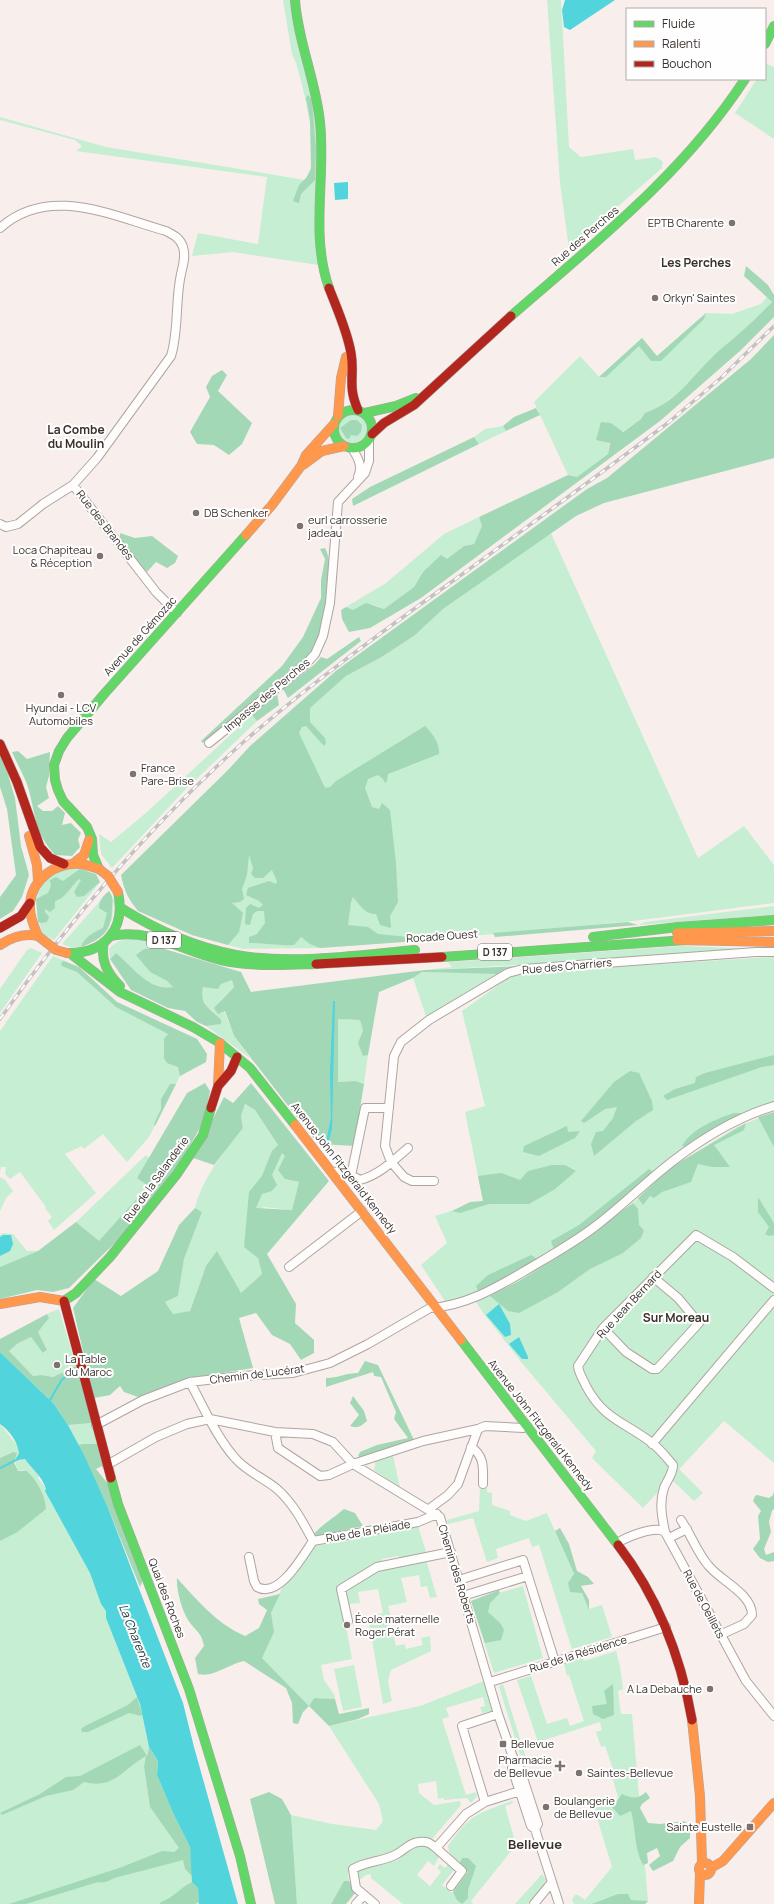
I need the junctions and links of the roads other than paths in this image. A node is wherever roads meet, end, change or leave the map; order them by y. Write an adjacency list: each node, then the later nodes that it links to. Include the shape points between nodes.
1 (295, 0): 6 (main road, via 299,40 316,96 320,121 319,231 322,263 344,321)
2 (774, 26): 3 (main road)
3 (766, 42)
4 (744, 80): 7 (main road, Rue des Perches, via 725,110 677,167)
5 (0, 228): 14 (street, via 17,215 38,207 76,206 166,231 178,237 183,247 184,256 177,291 175,344 171,356 97,458)
6 (349, 345): 8 (main road, via 349,386 351,397); 9 (main road, via 341,378)
7 (424, 395): 8 (main road, Rue des Perches, via 396,406); 10 (main road, Rue des Perches, via 414,405 384,423)
8 (361, 412): 9 (main road, via 347,410); 10 (main road, via 371,422)
9 (336, 420): 11 (main road, via 335,437); 12 (main road, Avenue de Gémozac, via 306,455)
10 (370, 437): 11 (main road, via 364,445); 13 (street, Impasse des Perches, via 369,461 365,473)
11 (348, 447): 12 (main road, Avenue de Gémozac, via 322,451); 13 (street, via 360,462 361,472)
12 (301, 466): 16 (main road, Avenue de Gémozac, via 272,505)
13 (356, 484): 17 (street, Impasse des Perches, via 338,502 330,603 323,636 315,654)
14 (73, 485): 15 (street, Rue des Brandes, via 18,524); 16 (street, Rue des Brandes, via 156,592)
15 (0, 524)
16 (177, 613): 20 (main road, Avenue de Gémozac, via 105,693 59,751 54,765 58,790 63,801 84,822)
17 (209, 743)
18 (0, 744): 19 (main road)
19 (21, 796): 22 (main road, via 40,847 50,858); 24 (main road, via 37,865)
20 (89, 832): 21 (main road, via 87,851); 23 (main road, via 93,855)
21 (74, 863): 22 (main road); 23 (main road)
22 (64, 864): 24 (main road, via 48,870)
23 (99, 869): 26 (main road, bridge, via 108,876 118,892)
24 (38, 881): 25 (main road)
25 (30, 903): 28 (main road, via 21,916); 30 (main road, via 30,916)
26 (121, 908): 31 (main road, Rocade Ouest / D 137, via 188,941 214,950 254,957 315,957); 33 (main road, via 119,921)
27 (774, 920): 31 (main road, via 678,927)
28 (0, 928)
29 (774, 931): 31 (main road, Rocade Ouest / D 137)
30 (38, 936): 36 (main road, via 22,935); 38 (main road, bridge, via 56,950)
31 (593, 937)
32 (774, 937): 34 (main road, Rocade Ouest / D 137)
33 (107, 939): 34 (main road, Rocade Ouest / D 137, via 128,932 149,934 217,959 248,965 320,965); 38 (main road, via 99,947 88,952); 39 (main road, Avenue John Fitzgerald Kennedy, via 101,952 107,972)
34 (677, 940): 35 (main road)
35 (774, 942)
36 (0, 944)
37 (774, 952): 47 (street, Rue des Charriers, via 609,962 523,969 508,973 429,1020 401,1042 394,1056)
38 (69, 954): 39 (main road, Avenue John Fitzgerald Kennedy, via 120,992)
39 (144, 1005): 40 (main road, Avenue John Fitzgerald Kennedy)
40 (220, 1043): 41 (main road, Avenue John Fitzgerald Kennedy); 42 (main road)
41 (234, 1054): 42 (main road); 43 (main road, Avenue John Fitzgerald Kennedy); 44 (main road, Rue de la Salanderie)
42 (220, 1063): 45 (main road)
43 (250, 1068): 44 (main road); 50 (main road, Avenue John Fitzgerald Kennedy)
44 (230, 1071): 45 (main road, Rue de la Salanderie)
45 (218, 1086): 57 (main road, Rue de la Salanderie, via 202,1135 177,1174 110,1257 76,1292)
46 (774, 1106): 60 (street, Chemin de Lucérat, via 745,1117 673,1161 596,1226 523,1272 482,1295)
47 (389, 1108): 49 (street, Rue des Charriers, via 385,1146); 51 (street, via 365,1108)
48 (408, 1148): 49 (street)
49 (391, 1162): 51 (street, via 369,1178 360,1180); 52 (street, via 404,1177 412,1181)
50 (332, 1172): 51 (street, via 343,1171); 53 (main road, Avenue John Fitzgerald Kennedy)
51 (351, 1176)
52 (434, 1181)
53 (362, 1211): 54 (street); 60 (main road, Avenue John Fitzgerald Kennedy)
54 (289, 1267)
55 (653, 1277): 56 (street, Rue Jean Bernard, via 696,1234); 61 (street, Rue Jean Bernard); 61 (street, via 678,1298 698,1323 657,1369 652,1369 626,1352)
56 (774, 1288)
57 (64, 1300): 59 (main road, via 42,1296); 64 (main road, Quai des Roches)
58 (774, 1300): 68 (street)
59 (0, 1304)
60 (436, 1308): 62 (street, Chemin de Lucérat, via 430,1308 330,1363 294,1373); 65 (main road, Avenue John Fitzgerald Kennedy)
61 (604, 1328): 68 (street, Rue Jean Bernard, via 578,1366 579,1372 602,1409 617,1422)
62 (190, 1382): 63 (street); 64 (street, Chemin de Lucérat, via 143,1400)
63 (210, 1420): 67 (street, Chemin des Roberts); 71 (street, Chemin des Roberts, via 187,1424 156,1437); 78 (street, via 235,1458 255,1476 276,1489 299,1514)
64 (96, 1425): 71 (main road, Quai des Roches)
65 (527, 1426): 66 (street, via 485,1426); 79 (main road, Avenue John Fitzgerald Kennedy)
66 (478, 1429): 69 (street); 70 (street, via 423,1441)
67 (275, 1432): 70 (street, Chemin des Roberts, via 313,1434 333,1442); 70 (street, via 278,1448 320,1476 329,1476)
68 (652, 1444): 77 (street, Rue Jean Bernard, via 674,1465 664,1489 661,1508)
69 (471, 1447): 72 (street, via 481,1458); 73 (street, via 458,1484)
70 (353, 1464): 73 (street, Chemin des Roberts)
71 (107, 1465): 102 (main road, Quai des Roches, via 118,1504 189,1689 240,1856)
72 (483, 1484)
73 (430, 1509): 74 (street, Chemin des Roberts)
74 (437, 1514): 78 (street, Rue de la Pléiade, via 418,1522); 80 (street, Chemin des Roberts)
75 (681, 1520): 76 (street)
76 (687, 1529): 77 (street); 87 (street, via 708,1566 736,1589 752,1609 752,1615 744,1624)
77 (667, 1535): 79 (street, via 661,1530 649,1530); 87 (street, Rue de Oeillets)
78 (313, 1541): 81 (street, Rue de la Pléiade, via 283,1581 273,1589 257,1588)
79 (617, 1543): 86 (main road, Avenue John Fitzgerald Kennedy, via 645,1585)
80 (451, 1552): 83 (street, Chemin des Roberts); 85 (street, via 377,1567 341,1589)
81 (249, 1557)
82 (528, 1576): 83 (street, via 523,1560); 84 (street); 88 (street)
83 (459, 1580): 84 (street, Chemin des Roberts)
84 (463, 1596): 89 (street, Chemin des Roberts)
85 (348, 1621)
86 (666, 1627): 88 (street, Rue de la Résidence); 98 (main road, Avenue John Fitzgerald Kennedy, via 684,1678 694,1729 698,1762 702,1863 698,1867)
87 (720, 1635): 91 (street, Rue de Oeillets, via 746,1681)
88 (556, 1662): 89 (street, Rue de la Résidence)
89 (490, 1682): 90 (street, Chemin des Roberts)
90 (498, 1714): 92 (street, Chemin des Roberts); 94 (street, via 462,1726)
91 (774, 1716)
92 (515, 1763): 93 (street, via 512,1768); 96 (street, via 520,1766 538,1824)
93 (520, 1791): 94 (street); 96 (street, via 531,1826)
94 (485, 1802): 97 (street, via 466,1814)
95 (774, 1803): 98 (main road, via 723,1861)
96 (535, 1829): 99 (street)
97 (436, 1848): 100 (street, via 462,1871); 101 (street, via 428,1842 417,1842 382,1860 352,1869 356,1888)
98 (706, 1872): 107 (main road); 108 (main road)
99 (552, 1882): 105 (street); 106 (street)
100 (450, 1886)
101 (364, 1895): 103 (street); 104 (street)
102 (251, 1904)
103 (356, 1904)
104 (375, 1904)
105 (534, 1904)
106 (559, 1904)
107 (699, 1904)
108 (705, 1904)

